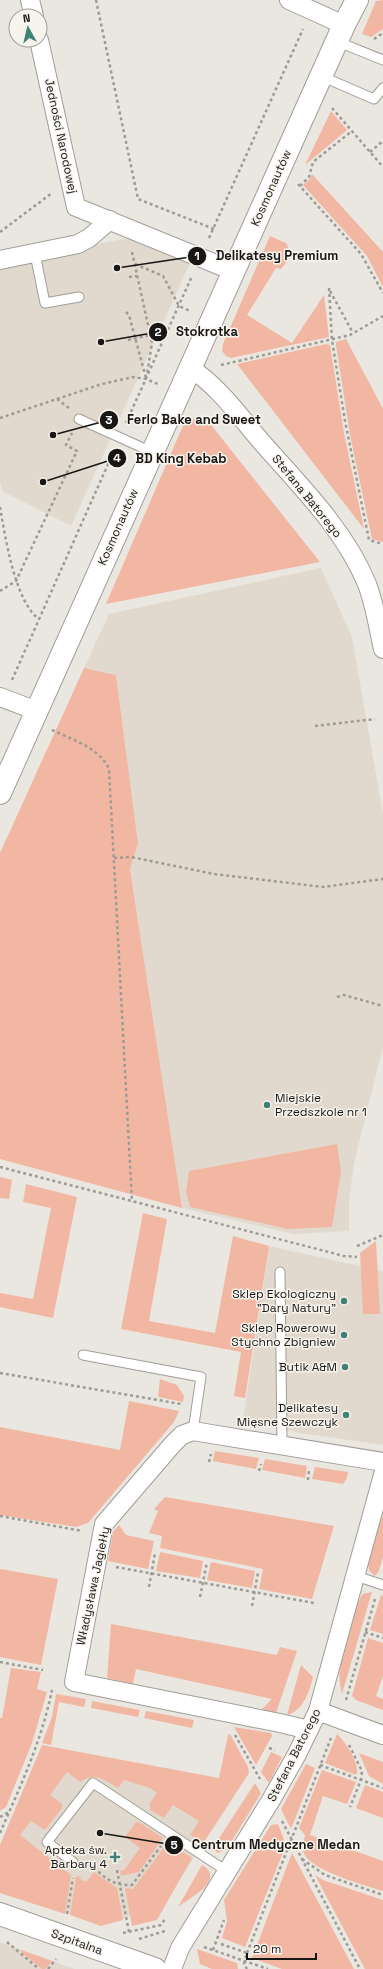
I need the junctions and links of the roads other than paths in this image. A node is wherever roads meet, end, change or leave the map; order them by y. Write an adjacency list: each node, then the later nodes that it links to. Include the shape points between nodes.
1 (289, 0): 3 (street, via 312,9)
2 (357, 0): 3 (street, Kosmonautów)
3 (340, 33): 5 (lane); 6 (street, Kosmonautów)
4 (41, 48): 8 (street, Jedności Narodowej, via 76,207)
5 (383, 60)
6 (321, 76): 7 (lane, via 374,99); 11 (street, Kosmonautów)
7 (383, 88)
8 (110, 220): 9 (street, via 78,244); 11 (street, Jedności Narodowej)
9 (35, 254): 10 (street); 12 (lane, via 45,303)
10 (0, 260)
11 (234, 271): 13 (street, Kosmonautów)
12 (79, 297)
13 (190, 368): 15 (street, Kosmonautów); 16 (street, Stefana Batorego, via 206,378 336,530 354,558 372,599)
14 (79, 420): 15 (lane)
15 (152, 452): 18 (street, Kosmonautów)
16 (383, 649)
17 (2, 698): 18 (street)
18 (43, 720): 19 (street, Kosmonautów)
19 (0, 793)
20 (280, 1272): 23 (lane)
21 (83, 1355): 22 (lane, via 201,1377)
22 (193, 1431): 23 (street); 29 (street, Władysława Jagiełły, via 178,1439 104,1524 74,1682)
23 (282, 1445): 24 (street)
24 (383, 1462)
25 (383, 1475): 26 (street, Stefana Batorego)
26 (356, 1576): 27 (lane); 28 (street, Stefana Batorego)
27 (382, 1585)
28 (318, 1711): 29 (street, Stefana Batorego); 30 (street, via 338,1723)
29 (309, 1730): 32 (street, Stefana Batorego)
30 (383, 1735)
31 (73, 1862): 32 (lane, via 47,1842 93,1783)
32 (228, 1872): 35 (street, Stefana Batorego, via 180,1948)
33 (0, 1914): 34 (street, Szpitalna)
34 (155, 1969)
35 (172, 1969)

